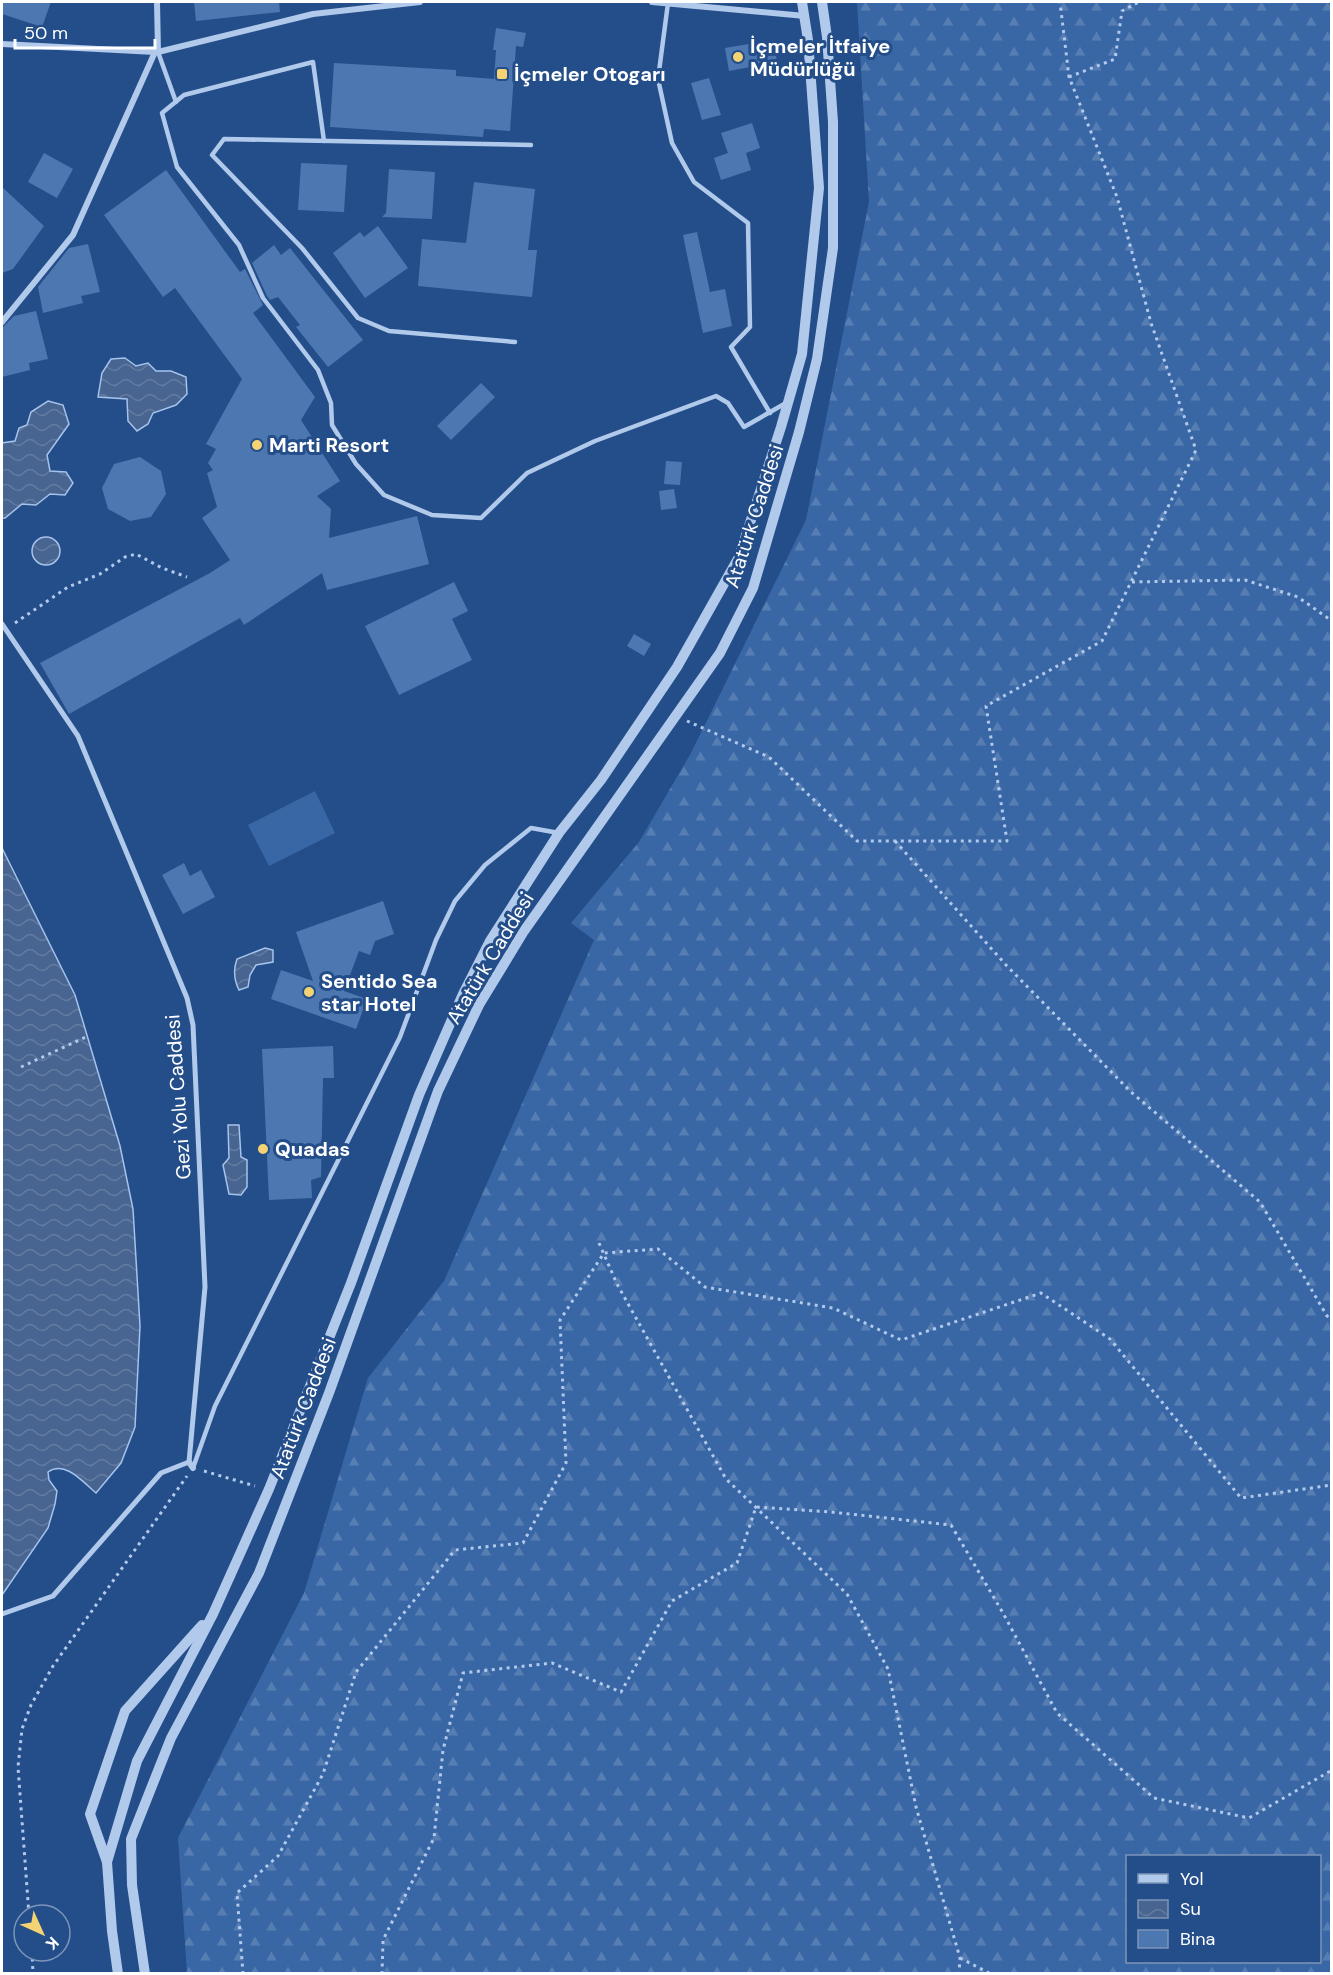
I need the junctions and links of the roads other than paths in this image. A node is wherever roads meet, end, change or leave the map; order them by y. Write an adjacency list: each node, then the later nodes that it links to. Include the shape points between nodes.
1 (157, 2): 9 (street)
2 (420, 2): 9 (street, via 313,14)
3 (652, 2): 6 (street)
4 (802, 2): 7 (street, Atatürk Caddesi)
5 (822, 2): 24 (street, Atatürk Caddesi, via 833,122 833,248 817,359 800,432 753,588 720,653 524,931 479,1005 438,1091 329,1393 258,1573 171,1738 131,1839 132,1885)
6 (668, 3): 7 (street); 16 (lane, via 658,79 672,144 694,182 748,223 750,327 731,347)
7 (804, 16): 15 (street, Atatürk Caddesi, via 819,188 802,354)
8 (2, 44): 9 (street)
9 (157, 52): 10 (lane); 13 (street, via 73,235)
10 (176, 102): 11 (lane, via 184,95 313,62); 16 (lane, via 162,113 177,167 239,245 263,298 318,370 331,403 332,424 356,464 384,495 432,515 481,518 527,473 595,441 716,396 728,403 744,427)
11 (324, 141): 12 (lane); 14 (lane, via 224,139 212,155 302,248 358,318 389,331)
12 (531, 145)
13 (2, 322)
14 (515, 342)
15 (788, 402): 16 (lane); 18 (street, Atatürk Caddesi, via 739,558 670,676 601,780)
16 (770, 413)
17 (2, 624): 19 (street, Gezi Yolu Caddesi, via 78,736 187,998 193,1025 205,1287)
18 (559, 833): 19 (lane, via 531,828 485,865 455,902 436,940 400,1037 214,1406); 21 (street, Atatürk Caddesi, via 490,941 459,1004 419,1095 351,1283 269,1489)
19 (191, 1465): 20 (street, via 161,1473 53,1596)
20 (2, 1614)
21 (213, 1614): 22 (street, Atatürk Caddesi, via 137,1761); 22 (street, via 125,1710 90,1814)
22 (107, 1862): 23 (street, Atatürk Caddesi)
23 (118, 1974)
24 (145, 1974)

